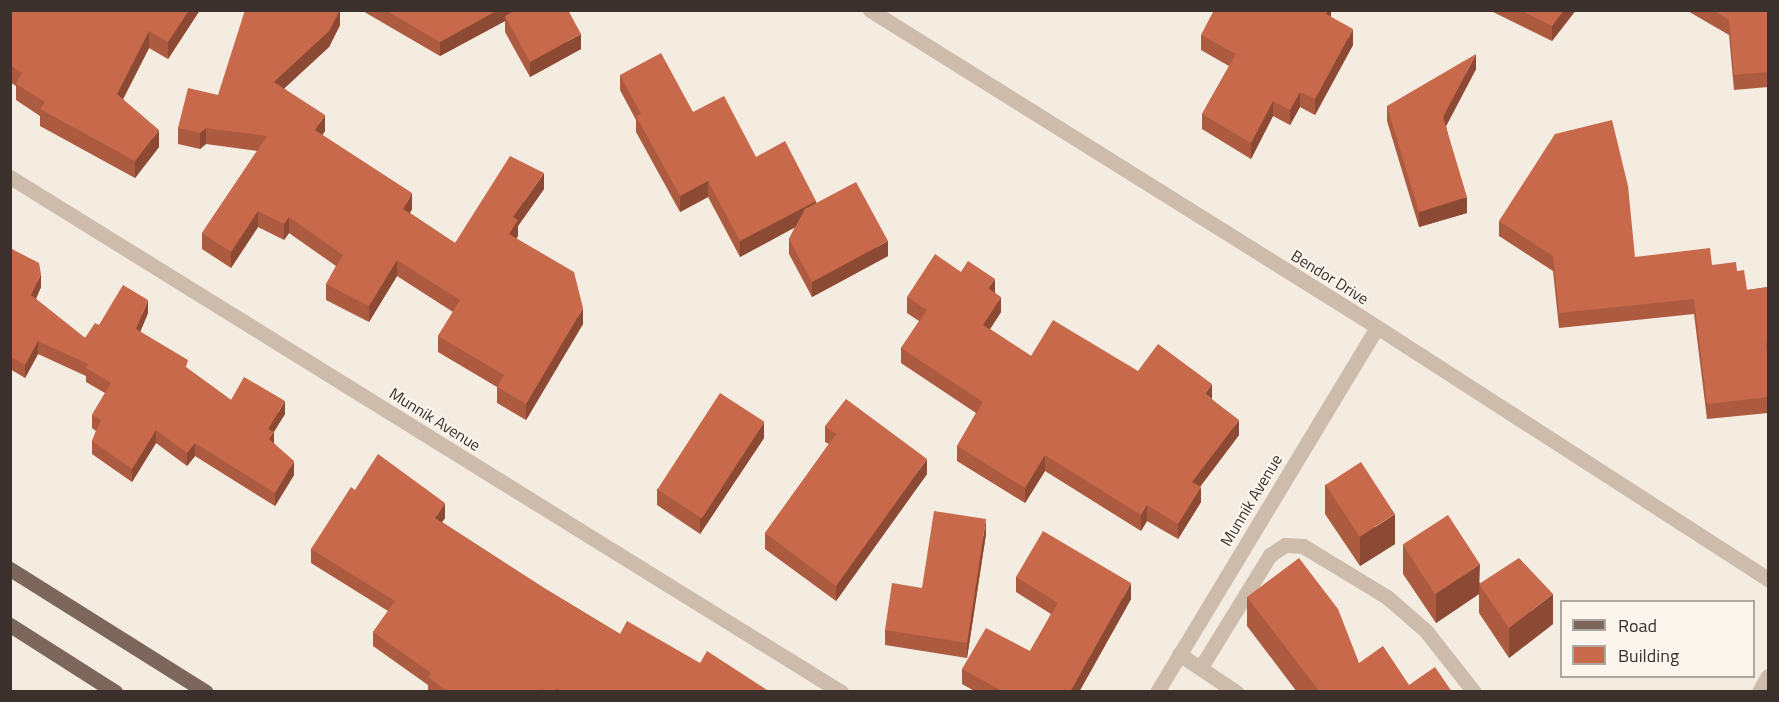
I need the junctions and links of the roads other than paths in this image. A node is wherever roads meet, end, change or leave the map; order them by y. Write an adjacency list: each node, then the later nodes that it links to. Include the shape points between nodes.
1 (870, 10): 3 (street, Bendor Drive)
2 (10, 177): 12 (street, Munnik Avenue)
3 (1377, 327): 5 (street, Bendor Drive); 7 (street, Munnik Avenue)
4 (10, 569): 11 (main road)
5 (1768, 579)
6 (10, 625): 10 (main road)
7 (1179, 654): 8 (street); 13 (street, Munnik Avenue)
8 (1201, 667): 14 (street); 15 (street, via 1270,555 1285,545 1303,546 1387,597 1426,632)
9 (1768, 676): 16 (street)
10 (115, 692)
11 (206, 692)
12 (841, 692)
13 (1157, 692)
14 (1236, 692)
15 (1474, 692)
16 (1759, 692)

